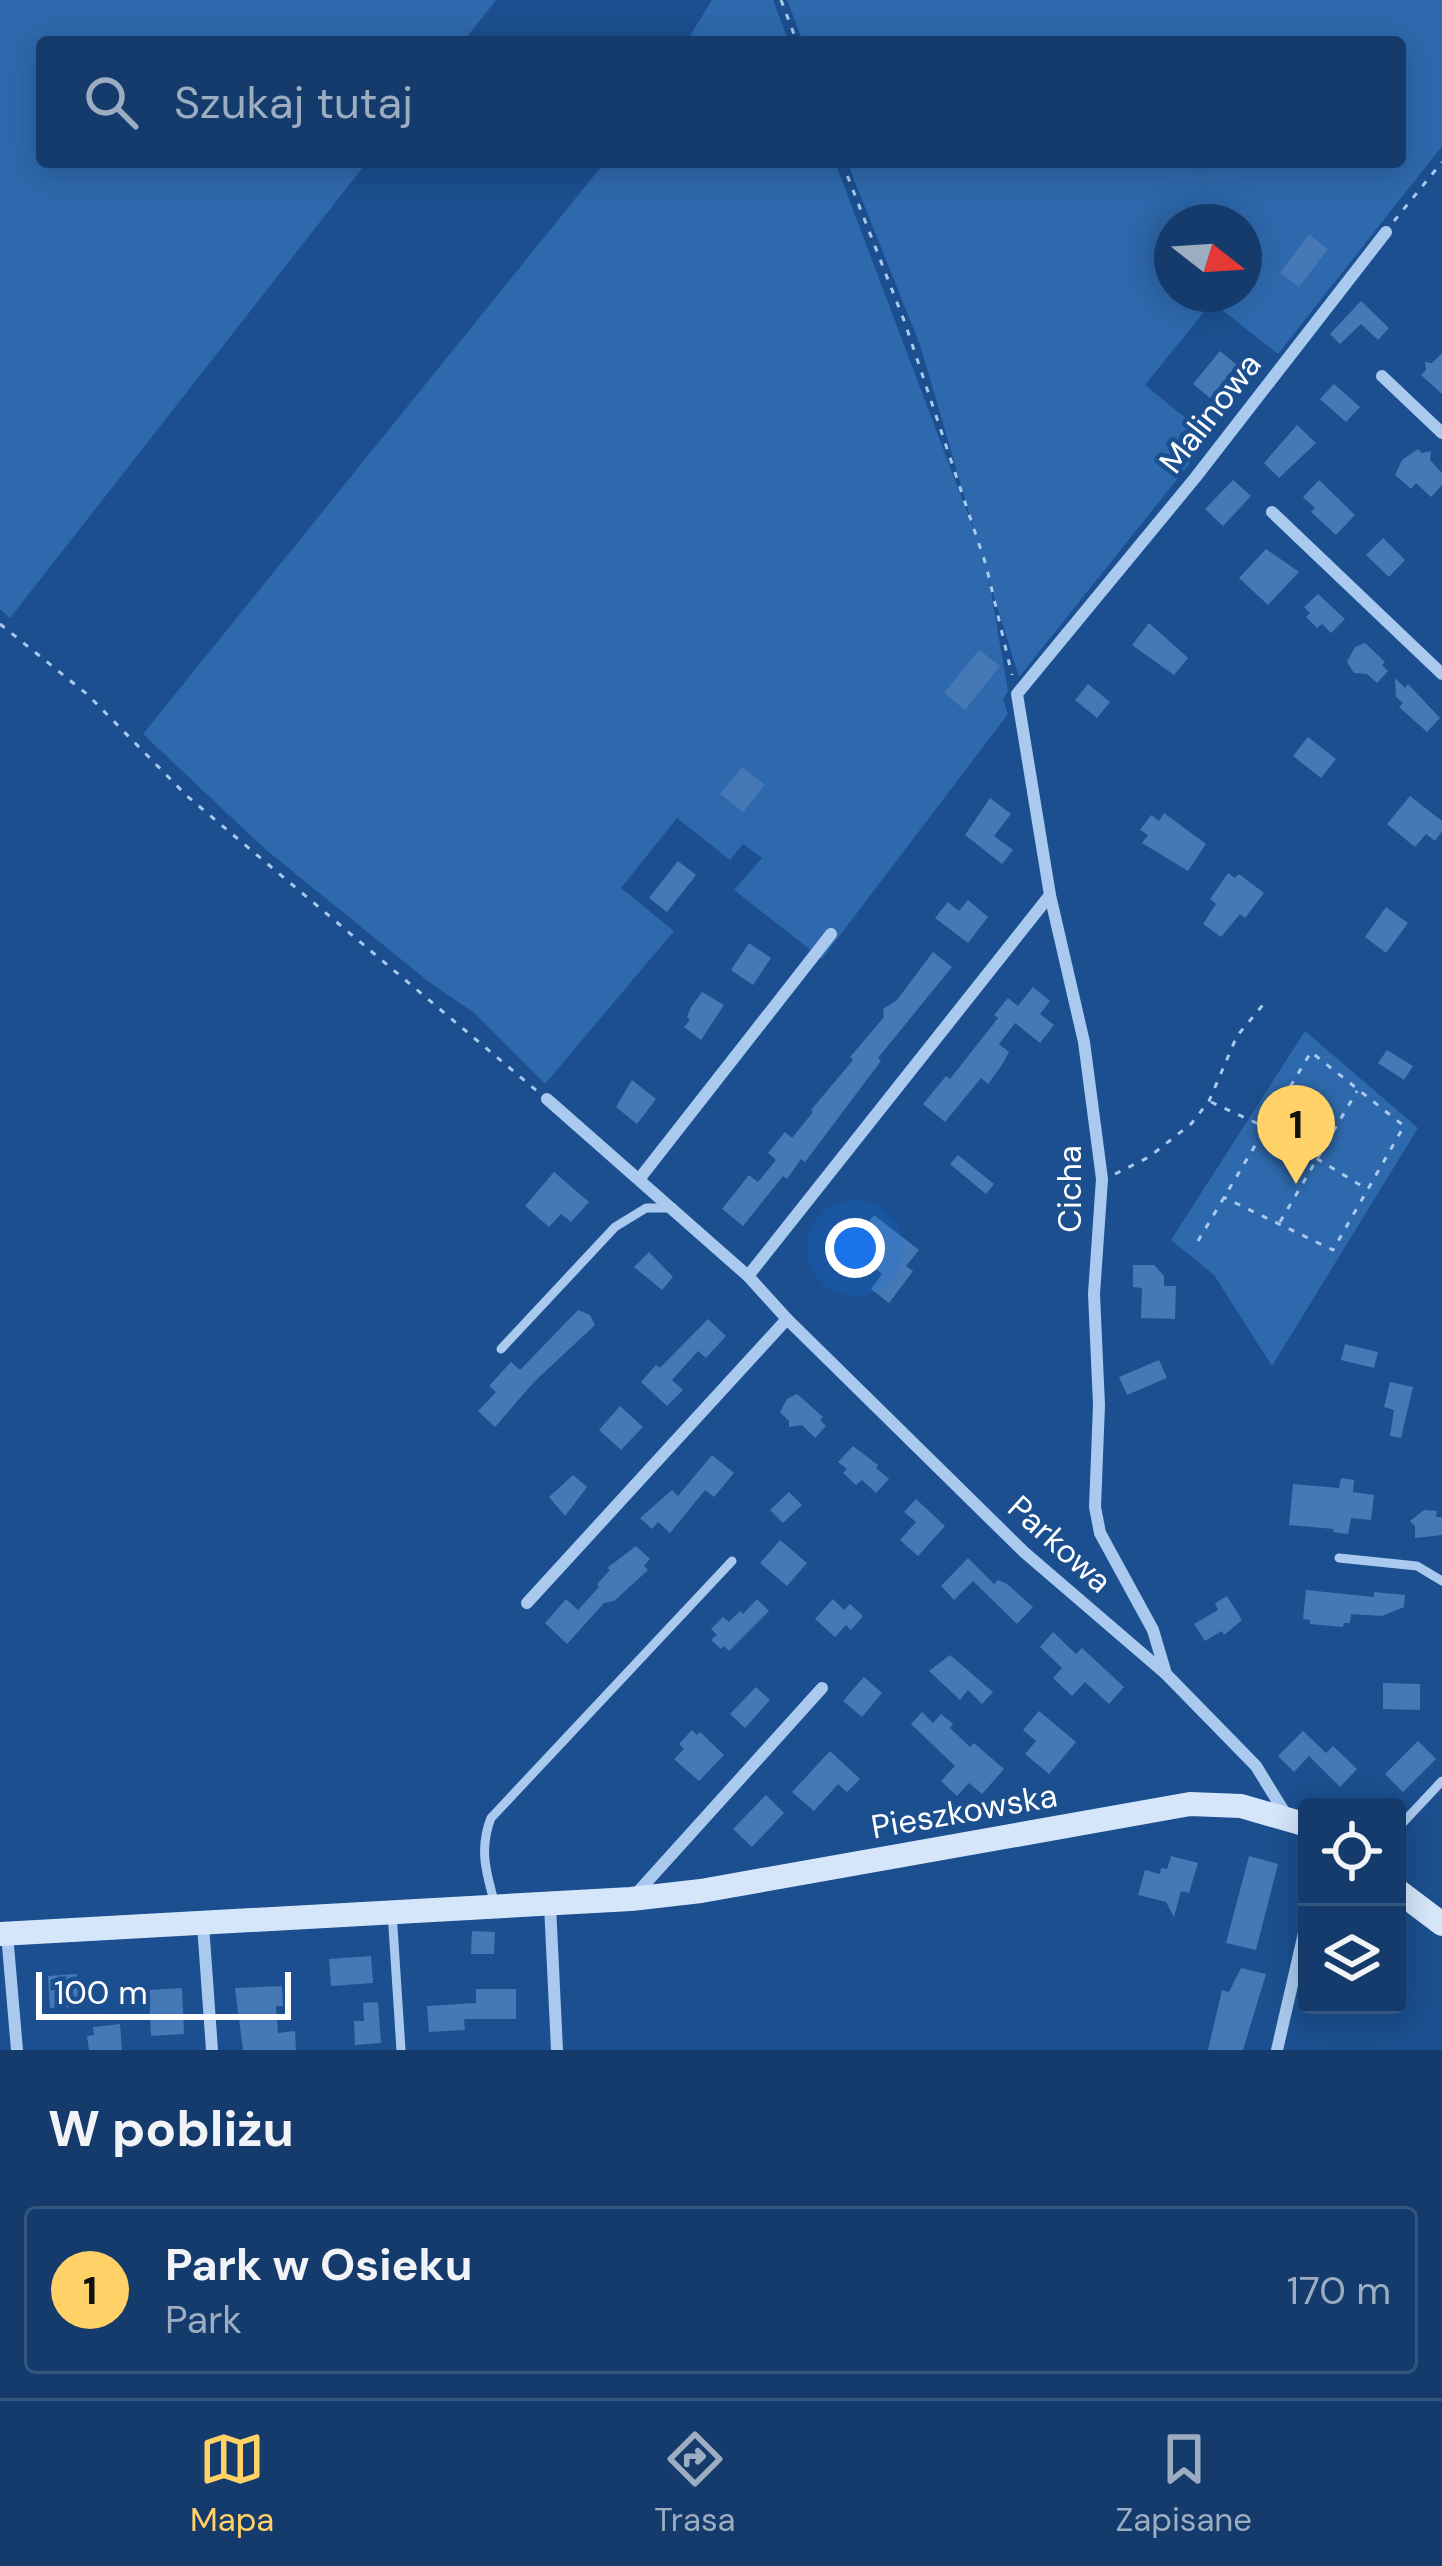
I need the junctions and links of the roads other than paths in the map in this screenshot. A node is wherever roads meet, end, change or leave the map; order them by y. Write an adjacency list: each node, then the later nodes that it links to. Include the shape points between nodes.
1 (1386, 232): 6 (street, Malinowa)
2 (1382, 376): 3 (street)
3 (1442, 433)
4 (1272, 512): 5 (street)
5 (1442, 674)
6 (1017, 694): 7 (street, Cicha)
7 (1050, 895): 12 (street); 19 (street, Cicha, via 1084,1042 1102,1179 1094,1507)
8 (832, 934): 10 (street)
9 (547, 1099): 10 (street, Parkowa)
10 (640, 1178): 11 (street, Parkowa)
11 (674, 1208): 12 (street, Parkowa); 14 (lane, via 646,1208 615,1227)
12 (748, 1276): 13 (street, Parkowa)
13 (787, 1319): 18 (street); 19 (street, Parkowa, via 1024,1552)
14 (501, 1349)
15 (1340, 1558): 17 (lane, via 1417,1566)
16 (732, 1561): 27 (lane, via 490,1818 484,1863)
17 (1442, 1581)
18 (527, 1603)
19 (1166, 1674): 23 (street, Parkowa)
20 (822, 1688): 25 (street)
21 (1442, 1781): 22 (lane)
22 (1406, 1819)
23 (1297, 1821): 25 (street, Pieszkowska, via 1190,1804)
24 (1406, 1897): 29 (street)
25 (631, 1899): 26 (street, Pieszkowska)
26 (550, 1905): 27 (street, Pieszkowska); 36 (street)
27 (496, 1907): 28 (street, Pieszkowska)
28 (392, 1912): 30 (street, Pieszkowska); 35 (lane)
29 (1442, 1924)
30 (202, 1925): 31 (street, Pieszkowska); 34 (street)
31 (4, 1934): 33 (street)
32 (1298, 1959): 37 (street)
33 (17, 2050)
34 (212, 2050)
35 (401, 2050)
36 (557, 2050)
37 (1277, 2050)

